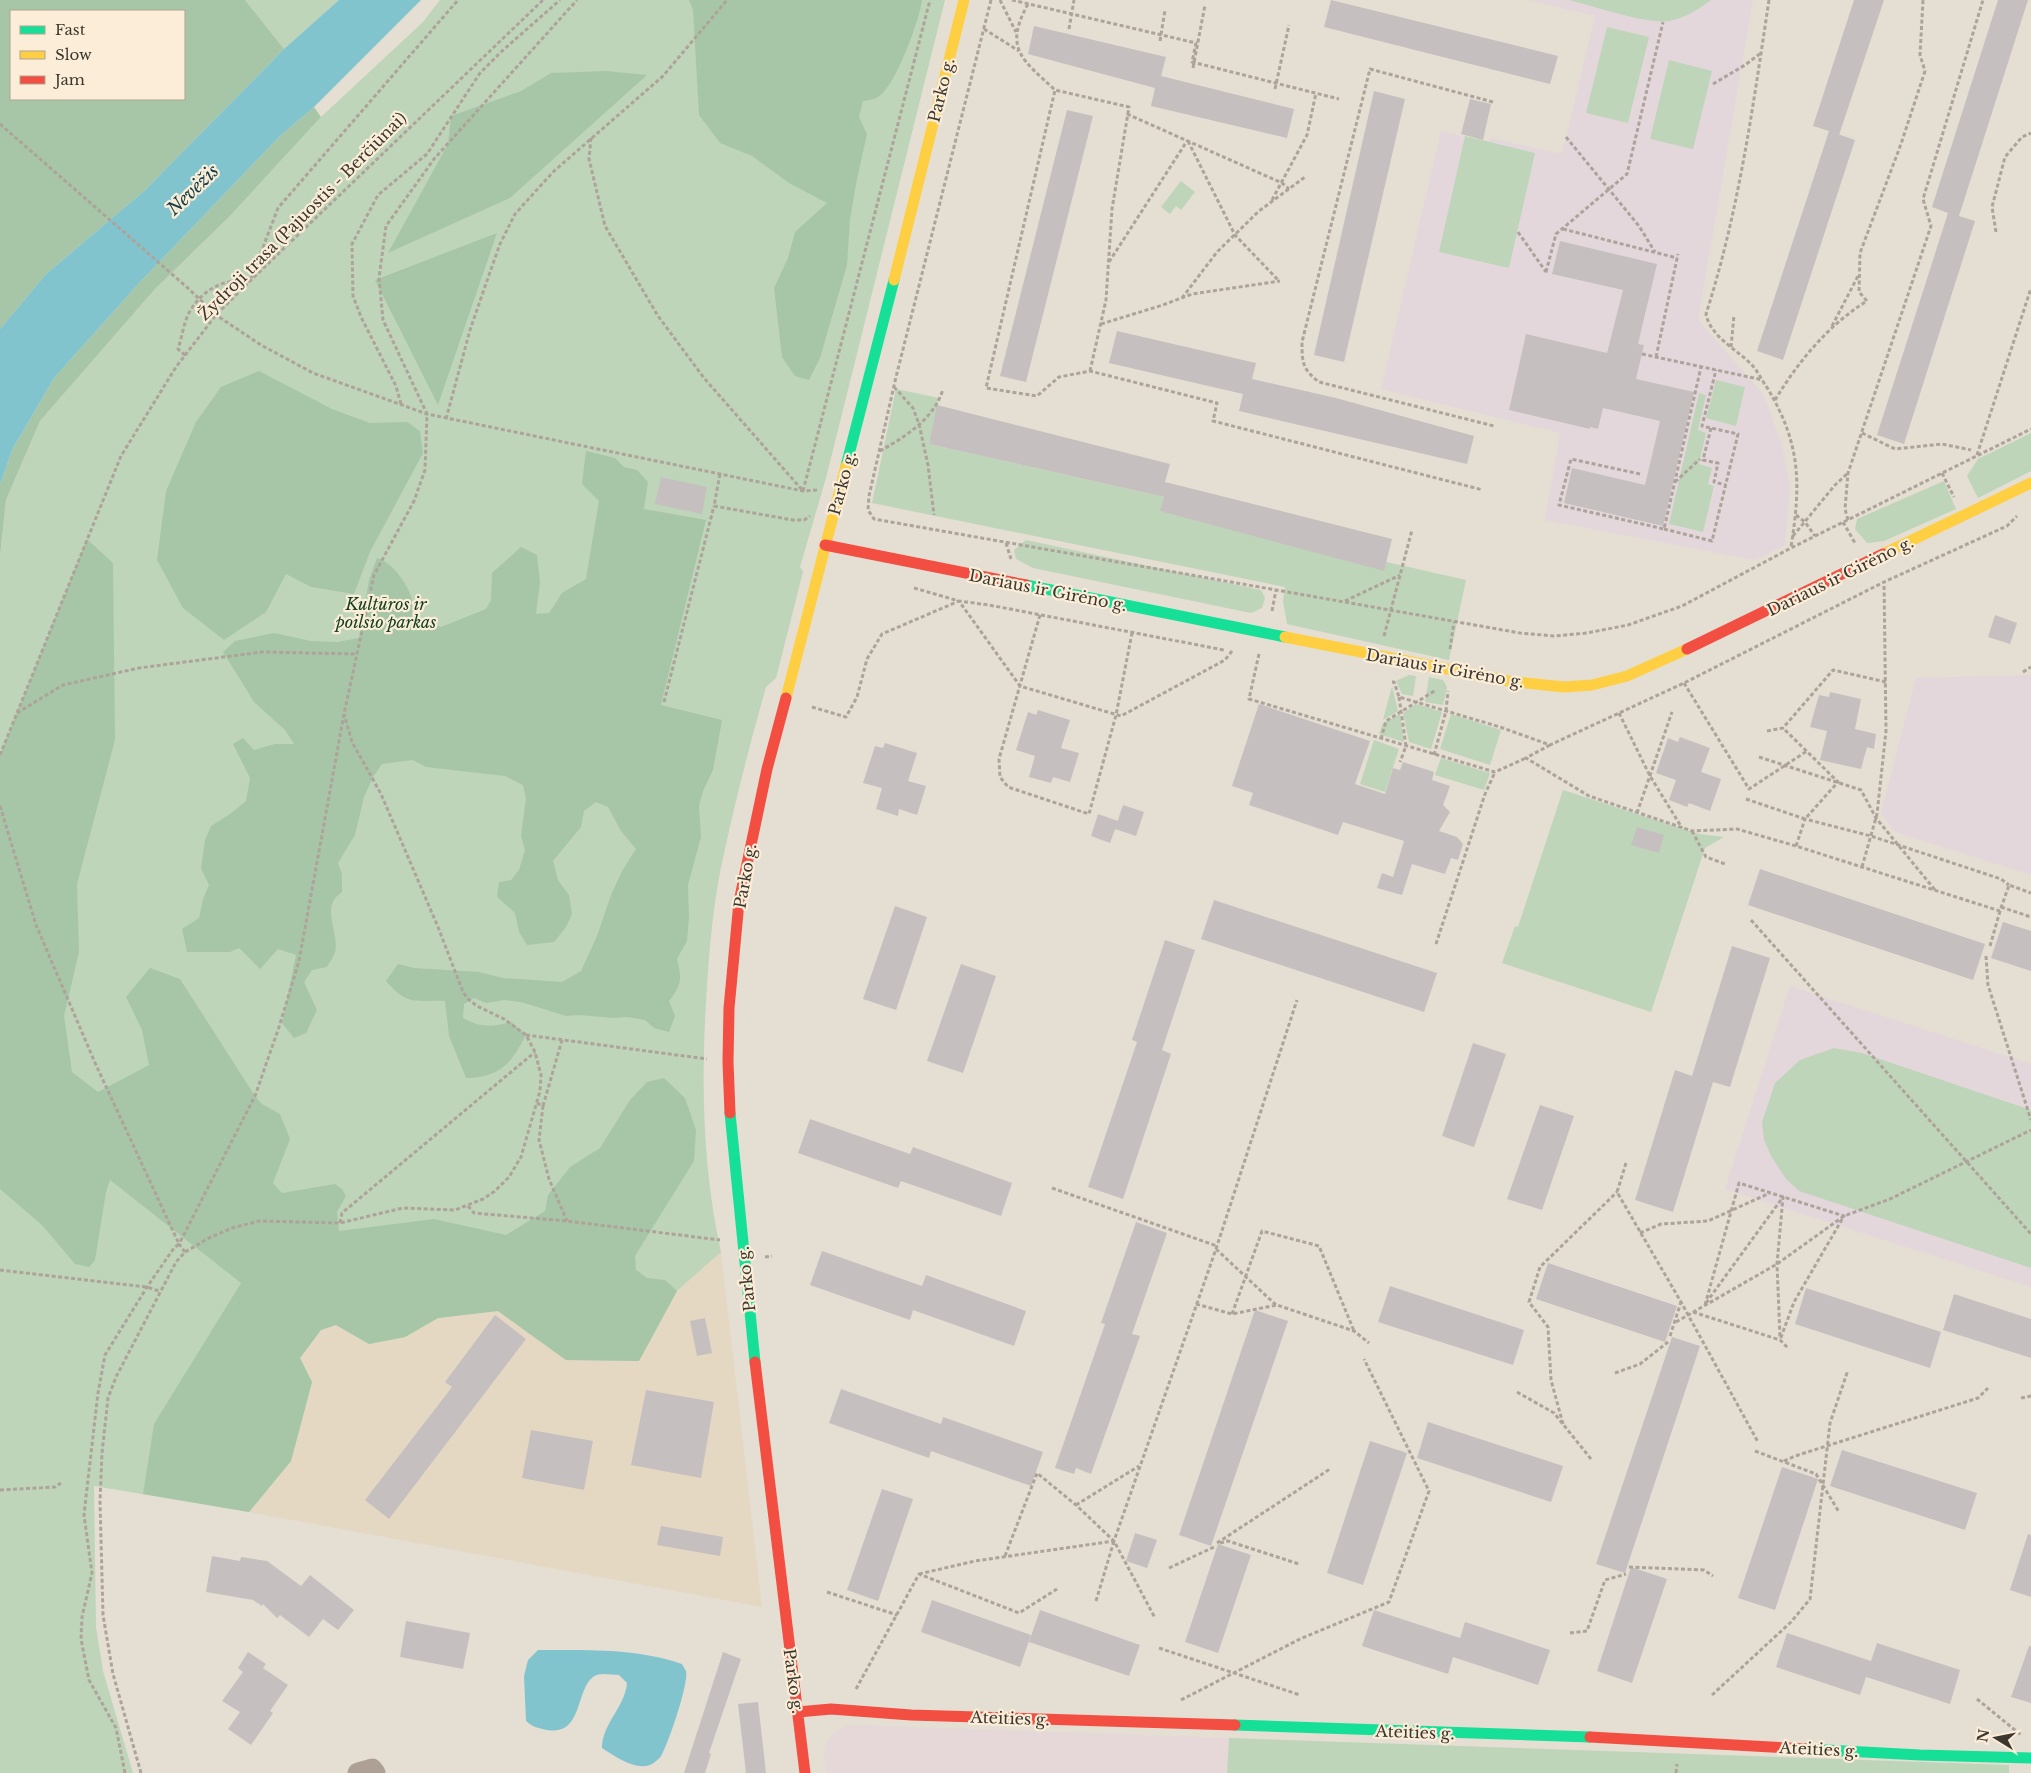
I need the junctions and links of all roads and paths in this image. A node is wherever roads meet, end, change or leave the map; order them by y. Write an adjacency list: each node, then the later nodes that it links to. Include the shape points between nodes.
1 (458, 0): 55 (path, via 278,208)
2 (543, 0): 55 (path, Žydroji trasa (Pajuostis - Berčiūnai))
3 (560, 0): 74 (path, via 480,73 427,154 378,195 352,244 352,296 396,386)
4 (577, 0): 75 (path, via 434,159 386,226 379,278 383,320)
5 (727, 0): 41 (path, via 663,76)
6 (930, 0): 93 (path)
7 (964, 0): 106 (street, Parko g.)
8 (991, 0): 21 (path)
9 (1000, 0): 23 (path)
10 (1012, 0): 15 (path)
11 (1074, 0): 18 (path)
12 (1769, 0): 27 (path)
13 (1923, 0): 54 (path, via 1920,55 1925,71 1860,252)
14 (1983, 0): 81 (path, via 1922,199 1931,226)
15 (1028, 4): 18 (path); 23 (path)
16 (1205, 5): 28 (path)
17 (1165, 10): 24 (path)
18 (1072, 14): 22 (path); 24 (path)
19 (1663, 22): 46 (path, via 1627,174)
20 (1289, 25): 30 (path)
21 (984, 29): 26 (path); 71 (path)
22 (1069, 29)
23 (1017, 33): 26 (path)
24 (1161, 35): 25 (path); 28 (path, via 1196,43)
25 (1160, 41)
26 (1020, 52): 33 (path, via 1022,59)
27 (1761, 53): 31 (path); 63 (path, via 1745,158 1724,255 1706,314 1708,323)
28 (1194, 62): 29 (path); 30 (path)
29 (1193, 68)
30 (1277, 83): 32 (path); 34 (path)
31 (1713, 84)
32 (1275, 89)
33 (1055, 90): 37 (path, via 1129,107); 68 (path, via 986,388 1037,396 1059,377)
34 (1316, 93): 35 (path); 44 (path, via 1306,136)
35 (1339, 98)
36 (1493, 102): 78 (path, via 1370,69 1302,342 1302,360 1308,373 1319,382)
37 (1128, 114): 42 (path); 53 (path, via 1112,209)
38 (0, 124): 58 (path)
39 (2031, 132): 50 (path, via 2022,137 2005,157 1992,207)
40 (1566, 137): 46 (path)
41 (591, 138): 76 (path, via 553,172 515,214 500,244 470,330); 93 (path, via 589,159 605,226 658,316 704,378)
42 (1188, 141): 44 (path); 51 (path); 53 (path)
43 (1306, 176): 45 (path)
44 (1282, 183): 45 (path); 47 (path)
45 (1289, 189): 47 (path)
46 (1608, 190): 48 (path); 52 (path, via 1639,226)
47 (1271, 203): 51 (path)
48 (1562, 229): 49 (path, via 1556,234 1546,272); 52 (path)
49 (1518, 232)
50 (1996, 232)
51 (1235, 236): 57 (path); 57 (path, via 1280,281)
52 (1655, 252): 66 (path, via 1678,256)
53 (1109, 262): 61 (path)
54 (1859, 274): 62 (path); 62 (path, via 1859,292 1867,301 1846,314)
55 (250, 281): 58 (path, via 236,280 209,288); 59 (path, Žydroji trasa (Pajuostis - Berčiūnai))
56 (2031, 288): 84 (path)
57 (1181, 298): 61 (path)
58 (200, 299): 59 (path); 65 (path, via 189,312 178,349)
59 (216, 315): 65 (path, Žydroji trasa (Pajuostis - Berčiūnai)); 74 (path, via 261,345 313,373)
60 (1734, 315): 63 (path)
61 (1101, 324): 68 (path)
62 (1830, 330): 73 (path, via 1792,372)
63 (1731, 348): 70 (path, via 1752,364)
64 (1642, 354): 66 (path)
65 (185, 355): 139 (path, Žydroji trasa (Pajuostis - Berčiūnai), via 121,456)
66 (1656, 357): 67 (path)
67 (1701, 367): 69 (path); 89 (path)
68 (1090, 370): 92 (path, via 1217,403 1213,421)
69 (1716, 370): 70 (path); 79 (path, via 1702,426)
70 (1762, 380): 73 (path)
71 (894, 387): 77 (path, via 913,408); 83 (path)
72 (943, 389): 77 (path)
73 (1774, 401): 99 (path, via 1789,434 1796,461)
74 (401, 405): 75 (path)
75 (427, 414): 76 (path); 124 (path, via 425,470 414,501 374,575)
76 (446, 419): 87 (path)
77 (919, 424): 83 (path); 98 (path)
78 (1494, 426)
79 (1711, 428): 91 (path, via 1738,434); 91 (path, via 1703,460 1718,463 1714,482)
80 (2031, 429): 84 (path)
81 (1862, 433): 82 (path, via 1895,449 1942,444); 86 (path)
82 (1971, 450)
83 (880, 451): 111 (path, via 868,510 874,520)
84 (1977, 456): 100 (path)
85 (1700, 459): 89 (path)
86 (1848, 473): 100 (path, via 1845,501); 101 (path)
87 (720, 474): 93 (path); 95 (path)
88 (1640, 474): 102 (path, via 1571,459 1559,505)
89 (1675, 482): 102 (path)
90 (2031, 483): 106 (street, Dariaus ir Girėno g., via 1634,674 1577,687 1466,673)
91 (1726, 485): 102 (path, via 1712,540)
92 (1483, 490)
93 (803, 491): 94 (path, via 820,490)
94 (819, 498)
95 (714, 506): 96 (path, via 793,520 804,520); 133 (path)
96 (813, 514)
97 (2018, 514): 109 (path, via 2007,526)
98 (934, 515)
99 (1796, 515): 101 (path); 104 (path)
100 (1848, 520): 105 (path)
101 (1805, 522): 104 (path); 105 (path)
102 (1664, 529)
103 (1412, 530): 108 (path)
104 (1793, 536): 107 (path)
105 (1815, 536): 107 (path)
106 (825, 545): 181 (street, Parko g., via 768,769 739,902 729,1008)
107 (1791, 548): 114 (path, via 1682,606 1628,625 1587,633 1554,636 1520,633)
108 (1400, 574): 113 (path); 114 (path)
109 (1884, 582): 128 (path); 129 (path)
110 (910, 586): 112 (path)
111 (1276, 590): 113 (path); 115 (path)
112 (959, 601): 116 (path); 130 (path); 135 (path, via 882,634 867,659 857,697 846,717)
113 (1344, 601): 114 (path)
114 (1391, 610): 118 (path)
115 (1272, 612)
116 (1040, 615): 117 (path); 130 (path)
117 (1132, 633): 119 (path); 141 (path)
118 (1382, 642)
119 (1232, 652): 120 (path); 141 (path, via 1226,660 1121,716)
120 (1238, 652)
121 (1252, 653): 122 (path)
122 (1259, 653): 123 (path); 144 (path, via 1249,699)
123 (1266, 653)
124 (357, 654): 139 (path, via 262,652 139,668 63,685); 140 (path)
125 (2031, 667): 126 (path)
126 (2023, 672)
127 (1387, 681): 132 (path, via 1394,682)
128 (1886, 682): 142 (path, via 1833,670); 159 (path, via 1886,731)
129 (1684, 683): 138 (path); 152 (path, via 1749,789)
130 (1020, 686): 141 (path); 141 (path, via 999,759 1000,777 1008,787 1089,814)
131 (1441, 687): 134 (path)
132 (1399, 697): 134 (path); 136 (path)
133 (664, 702)
134 (1416, 703): 136 (path); 145 (path)
135 (812, 707)
136 (1402, 712): 144 (path, via 1386,721); 146 (path)
137 (1672, 712): 154 (path)
138 (1619, 713): 145 (path); 154 (path)
139 (17, 714): 148 (path, Žydroji trasa (Pajuostis - Berčiūnai))
140 (344, 714): 178 (path, via 352,742 381,794 463,992 477,1006 504,1019); 200 (path, via 299,961 282,1018 255,1096)
141 (1116, 715)
142 (1783, 728): 143 (path); 147 (path)
143 (1767, 731)
144 (1381, 739): 146 (path)
145 (1550, 745): 150 (path)
146 (1406, 746): 151 (path); 153 (path)
147 (1807, 751): 152 (path); 155 (path)
148 (0, 755)
149 (1759, 757): 152 (path)
150 (1526, 758): 153 (path); 158 (path, via 1589,796)
151 (1400, 762)
152 (1785, 765): 155 (path)
153 (1495, 772): 174 (path)
154 (1650, 776): 158 (path); 161 (path)
155 (1838, 782): 159 (path, via 1861,790); 160 (path)
156 (1746, 799): 160 (path)
157 (0, 806): 200 (path, via 36,925)
158 (1637, 812): 161 (path)
159 (1876, 818): 163 (path); 164 (path)
160 (1805, 819): 163 (path); 165 (path)
161 (1682, 828): 162 (path)
162 (1692, 832): 165 (path, via 1737,829); 166 (path, via 1706,857)
163 (1871, 836): 164 (path); 167 (path)
164 (1895, 844): 168 (path, via 2001,879); 169 (path)
165 (1796, 846): 167 (path)
166 (1725, 864)
167 (1862, 867): 169 (path)
168 (2009, 885): 170 (path); 171 (path)
169 (1935, 890): 171 (path)
170 (2031, 893)
171 (2000, 909): 172 (path); 175 (path)
172 (2031, 917)
173 (1751, 920): 186 (path)
174 (1436, 944)
175 (1990, 946)
176 (1986, 956): 184 (path, via 1988,985)
177 (1298, 1000): 201 (path)
178 (526, 1035): 179 (path); 180 (path)
179 (562, 1040): 181 (path); 183 (path)
180 (535, 1052): 182 (path, via 540,1075); 196 (path, via 342,1213)
181 (728, 1062): 264 (street, Parko g., via 731,1132 753,1345)
182 (536, 1103): 183 (path); 192 (path, via 520,1157 509,1177 495,1191)
183 (542, 1106): 195 (path, via 539,1140 549,1179)
184 (2031, 1120)
185 (2031, 1130): 186 (path)
186 (1966, 1160): 194 (path, via 1890,1198); 198 (path)
187 (1626, 1164): 189 (path)
188 (1052, 1188): 201 (path)
189 (1617, 1192): 197 (path); 229 (path, via 1540,1267 1529,1302 1548,1327 1550,1380)
190 (1771, 1193): 191 (path); 193 (path); 193 (path, via 1738,1183)
191 (1783, 1197): 194 (path); 203 (path); 211 (path)
192 (468, 1206): 195 (path, via 474,1213); 196 (path, via 455,1210 403,1208)
193 (1730, 1211): 197 (path, via 1708,1221 1661,1224); 211 (path)
194 (1844, 1216): 203 (path); 218 (path, via 1794,1302)
195 (567, 1221): 199 (path)
196 (340, 1223): 202 (path, via 260,1221 232,1228)
197 (1640, 1233): 208 (path)
198 (2031, 1234)
199 (723, 1240)
200 (179, 1244): 202 (path); 206 (path)
201 (1216, 1247): 205 (path); 209 (path)
202 (185, 1252): 207 (path)
203 (1777, 1264): 211 (path); 218 (path)
204 (0, 1270): 206 (path)
205 (1246, 1276): 210 (path); 213 (path); 216 (path, via 1262,1231 1319,1246)
206 (146, 1286): 207 (path); 267 (path, via 105,1355 84,1515 92,1573 82,1616 81,1639 89,1680 116,1728)
207 (159, 1291): 268 (path, via 108,1398 101,1472 103,1614 107,1648)
208 (1681, 1302): 214 (path); 215 (path)
209 (1196, 1304): 213 (path); 235 (path)
210 (1277, 1305): 213 (path); 216 (path)
211 (1705, 1305): 212 (path)
212 (1692, 1312): 214 (path); 218 (path)
213 (1232, 1314)
214 (1688, 1315): 215 (path); 230 (path)
215 (1676, 1322): 217 (path)
216 (1354, 1331): 220 (path)
217 (1670, 1336)
218 (1780, 1340): 221 (path)
219 (1668, 1342): 224 (path, via 1640,1364)
220 (1369, 1343)
221 (1789, 1349)
222 (1364, 1359): 258 (path, via 1429,1491 1388,1602 1300,1639)
223 (1848, 1370): 231 (path, via 1830,1423)
224 (1615, 1374)
225 (1988, 1388): 231 (path, via 1978,1398)
226 (1518, 1392): 229 (path, via 1554,1413)
227 (2031, 1396): 228 (path)
228 (2021, 1398)
229 (1563, 1424): 233 (path)
230 (1758, 1442)
231 (1828, 1445): 234 (path); 238 (path)
232 (1755, 1451): 234 (path)
233 (1591, 1459)
234 (1784, 1460): 238 (path, via 1816,1474)
235 (1140, 1465): 240 (path); 242 (path)
236 (1330, 1469): 245 (path, via 1216,1544 1228,1542)
237 (61, 1483): 239 (path, via 55,1487)
238 (1823, 1484): 241 (path); 261 (path, via 1810,1599 1791,1622)
239 (0, 1490)
240 (1076, 1505): 242 (path); 244 (path, via 1037,1473)
241 (1839, 1512)
242 (1114, 1541): 244 (path); 253 (path); 255 (path)
243 (1214, 1547): 247 (path)
244 (1005, 1556): 248 (path)
245 (1299, 1564)
246 (1629, 1567): 250 (path, via 1704,1570)
247 (1169, 1568)
248 (919, 1574): 251 (path, via 1019,1613); 254 (path)
249 (1626, 1574): 256 (path, via 1605,1580 1587,1632)
250 (1713, 1576)
251 (1057, 1588)
252 (827, 1592): 254 (path)
253 (1096, 1601)
254 (898, 1616): 259 (path)
255 (1156, 1618)
256 (1570, 1633)
257 (1160, 1648): 258 (path)
258 (1233, 1673): 260 (path); 263 (path)
259 (856, 1690)
260 (1300, 1695)
261 (1712, 1695)
262 (1977, 1699): 265 (path)
263 (1178, 1702)
264 (798, 1712): 266 (street, Ateities g., via 832,1710 1574,1736); 271 (street, Parko g.)
265 (2023, 1736)
266 (2031, 1758)
267 (125, 1773)
268 (141, 1773)
269 (358, 1773): 270 (street, via 372,1768)
270 (375, 1773)
271 (806, 1773)

